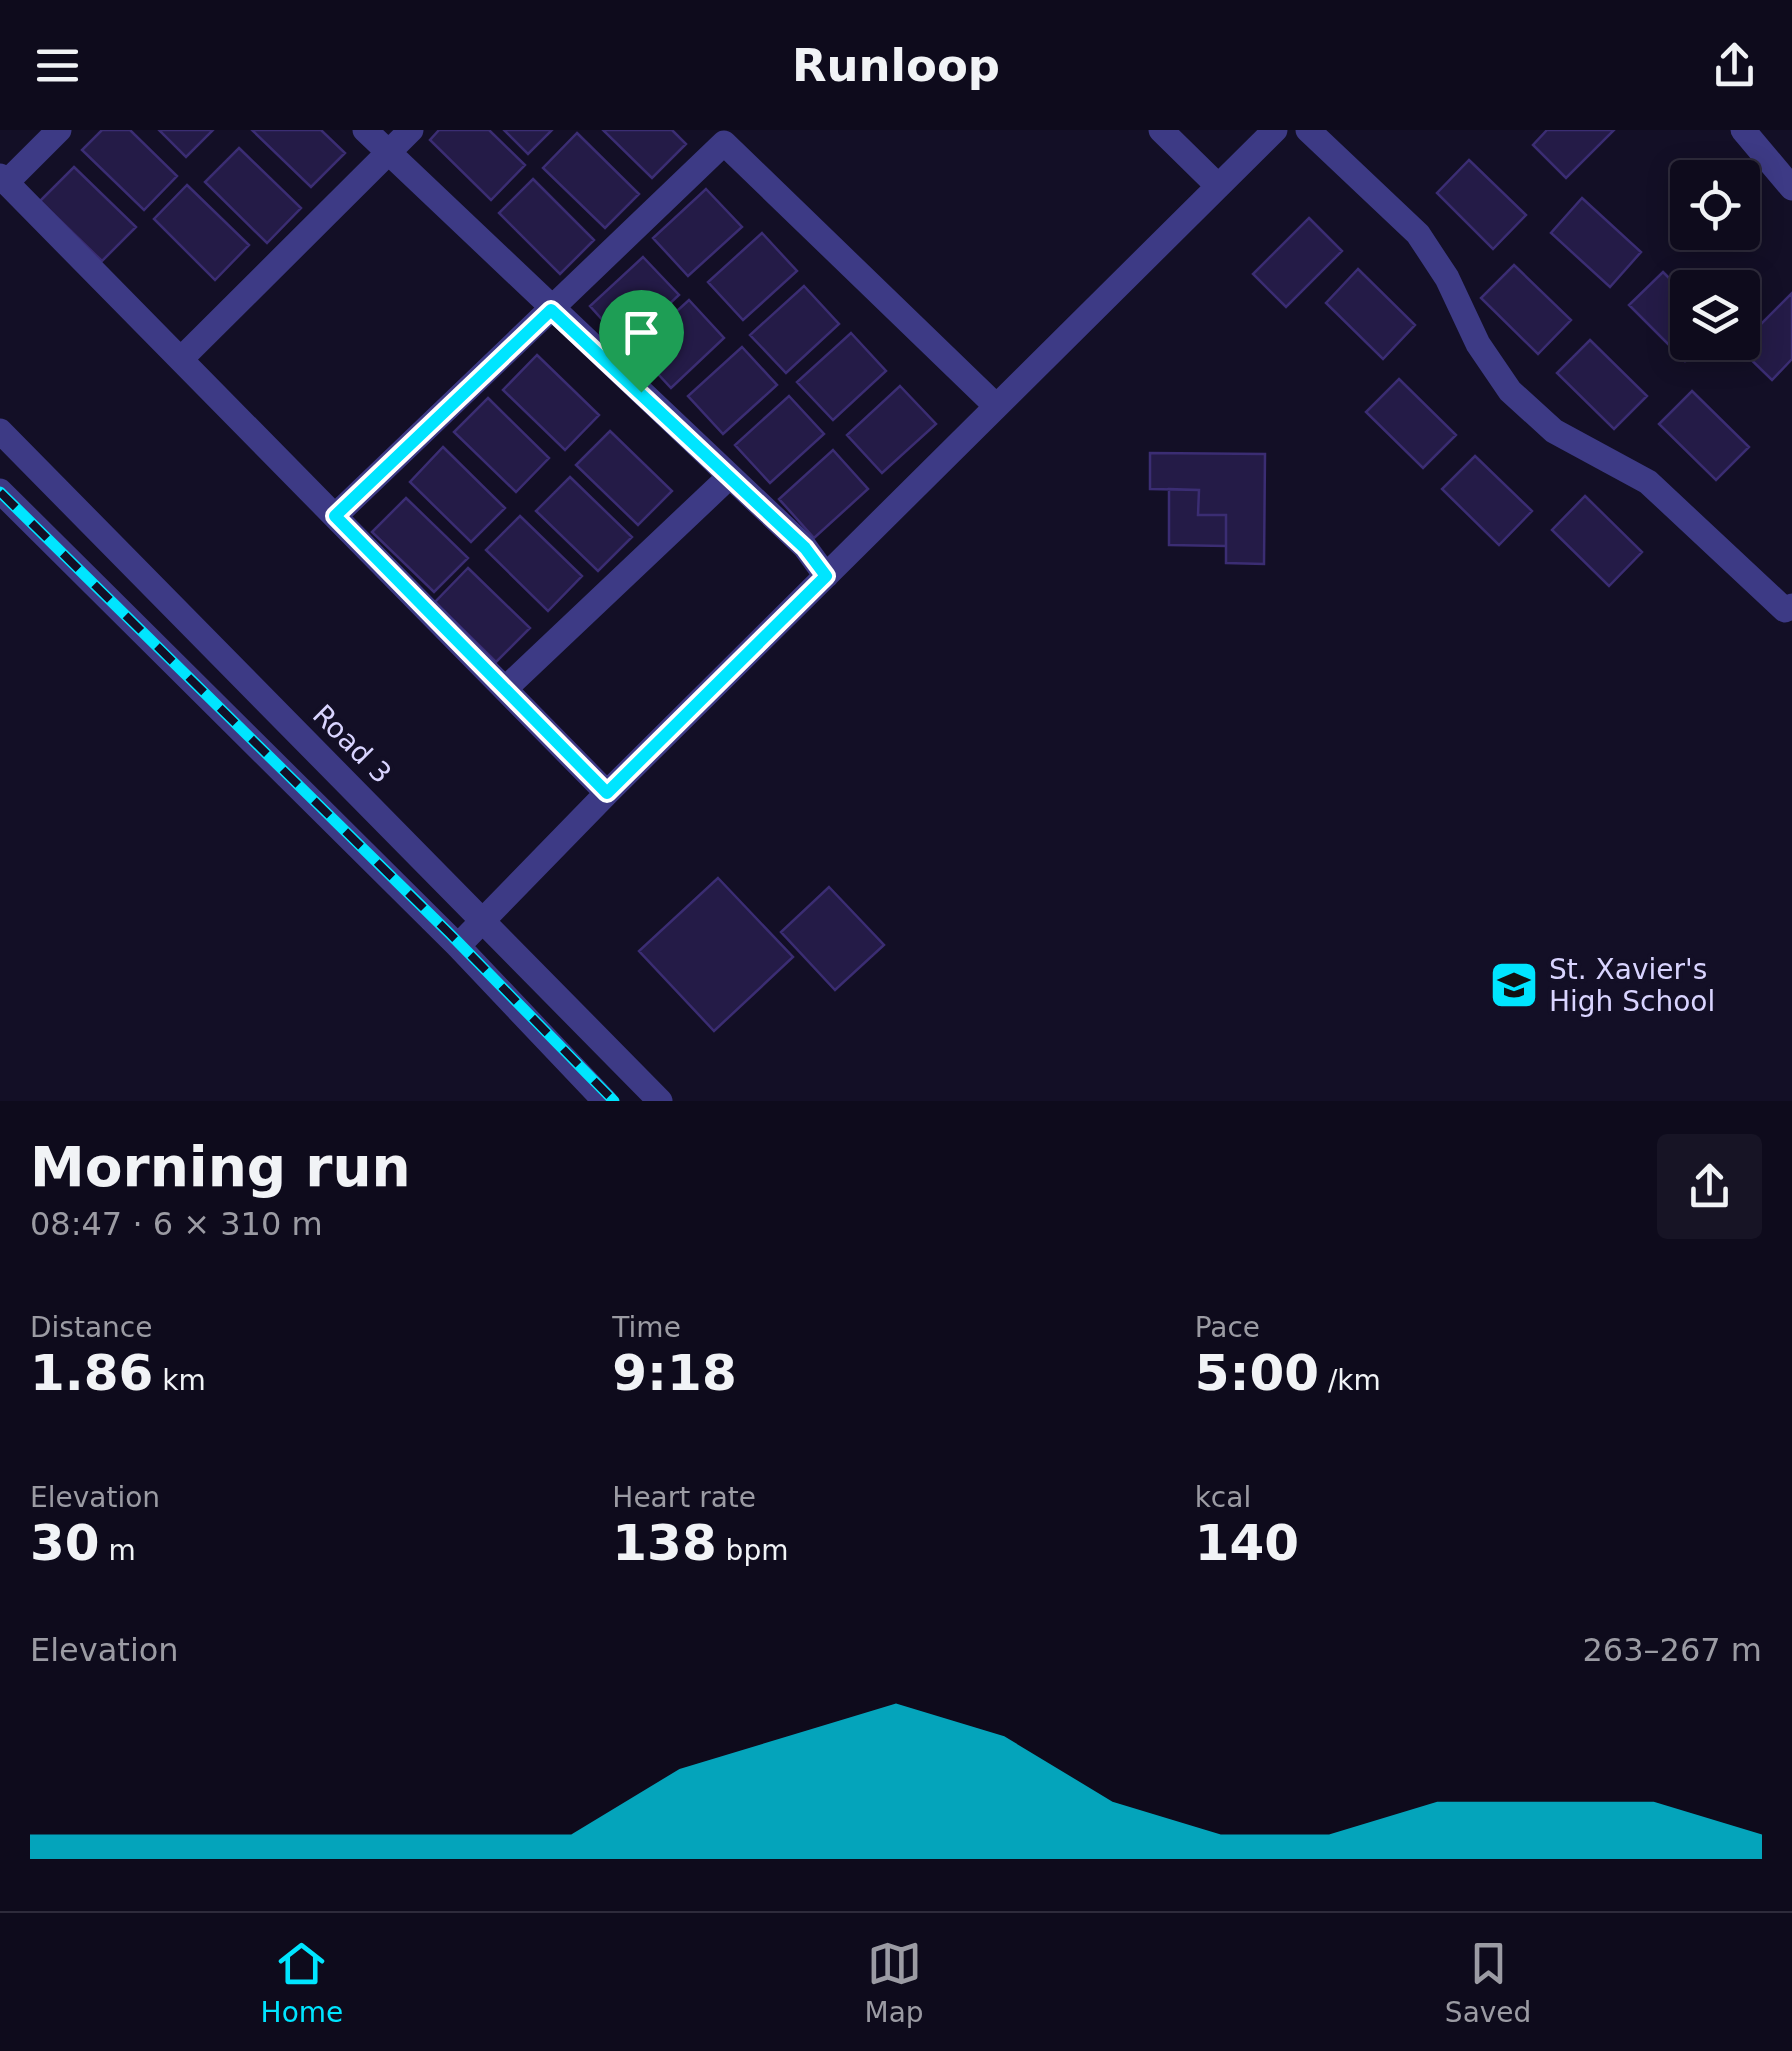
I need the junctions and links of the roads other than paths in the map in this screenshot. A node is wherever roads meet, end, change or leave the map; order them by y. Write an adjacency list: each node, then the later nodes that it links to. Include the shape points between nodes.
1 (59, 130): 10 (street)
2 (365, 130): 9 (street)
3 (411, 130): 9 (street)
4 (1161, 130): 11 (street)
5 (1275, 130): 11 (street)
6 (1308, 130): 21 (street, via 1418,234 1510,391 1554,431 1648,482 1784,610)
7 (1743, 130): 12 (street)
8 (731, 136): 13 (street); 15 (street)
9 (389, 153): 13 (street); 14 (street)
10 (4, 179): 14 (street)
11 (1218, 186): 15 (street)
12 (1792, 188)
13 (551, 310): 17 (street); 19 (street)
14 (180, 358): 19 (street)
15 (996, 406): 20 (street)
16 (0, 431): 24 (street, Road 3)
17 (730, 476): 20 (street); 22 (street)
18 (0, 491): 25 (street)
19 (335, 516): 22 (street)
20 (826, 576): 23 (street)
21 (1792, 606)
22 (506, 689): 23 (street)
23 (607, 793): 24 (street)
24 (484, 920): 25 (street); 27 (street, Road 3)
25 (458, 946): 26 (street)
26 (605, 1101)
27 (660, 1101)

